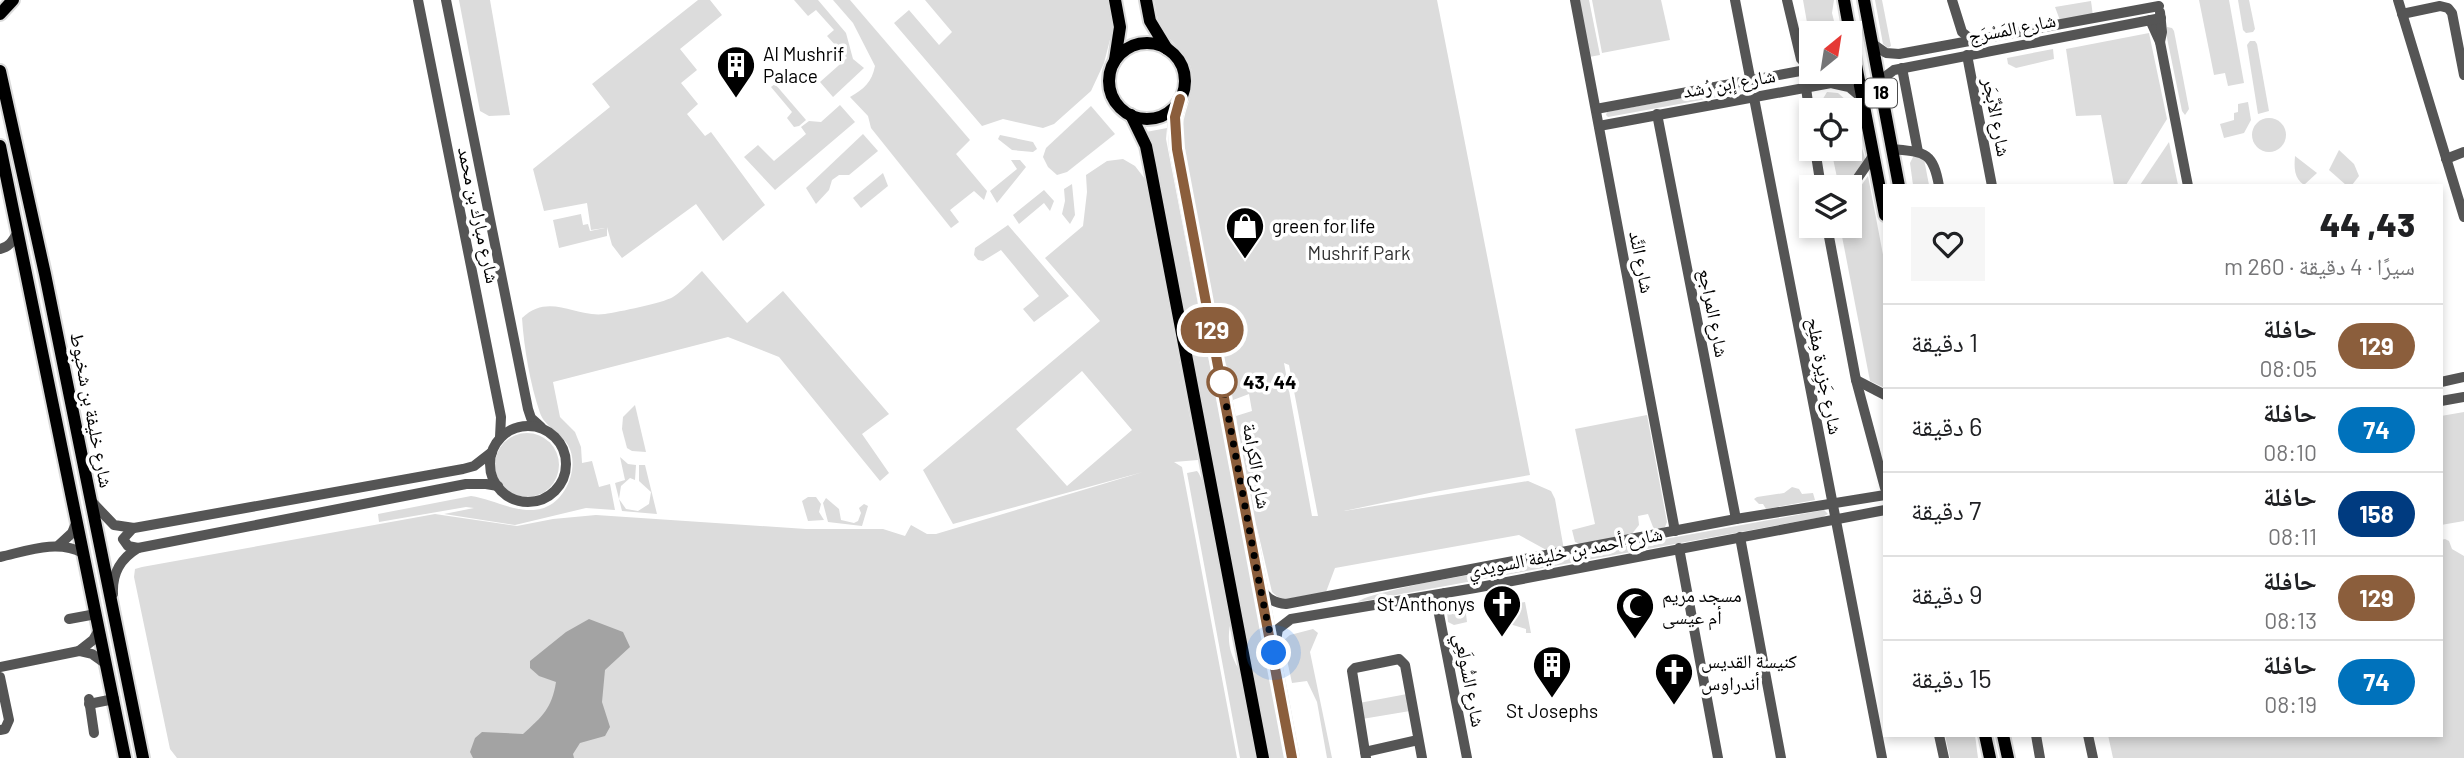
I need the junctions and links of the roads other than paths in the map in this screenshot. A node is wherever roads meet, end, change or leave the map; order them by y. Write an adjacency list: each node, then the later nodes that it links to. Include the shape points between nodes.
1 (13, 0): 16 (main road)
2 (418, 0): 76 (street, شارع مبارك بن محمد, via 498,404)
3 (446, 0): 75 (street, شارع مبارك بن محمد, via 528,409)
4 (1115, 0): 30 (main road, via 1120,27)
5 (1146, 0): 26 (main road, via 1150,21)
6 (1575, 0): 46 (street, شارع النَّد)
7 (1735, 0): 38 (street, شارع جَزِيرة مِفلِح)
8 (1787, 0): 28 (street)
9 (1844, 0): 20 (main road, 18)
10 (1864, 0): 24 (main road, 18)
11 (1951, 0): 21 (street)
12 (2140, 0): 15 (street)
13 (2398, 0): 17 (street)
14 (2159, 3): 15 (street, شارع المَسْرَج); 18 (street)
15 (2133, 10): 19 (street, شارع المَسْرَج)
16 (0, 14)
17 (2402, 14): 37 (street, via 2448,8); 55 (street)
18 (2156, 19): 22 (street, شارع المَسْرَج); 61 (street)
19 (2088, 20): 22 (street, via 2085,27); 23 (street, شارع المَسْرَج)
20 (1847, 21)
21 (1960, 28): 23 (street); 25 (street)
22 (2089, 32): 29 (street, شارع المَسْرَج)
23 (1973, 41): 25 (street, شارع المَسْرَج)
24 (1873, 44): 27 (street, شارع المَسْرَج, via 1892,54); 41 (main road, 18)
25 (1952, 44): 27 (street, شارع المَسْرَج)
26 (1167, 50): 30 (main road, via 1139,44); 45 (main road, via 1183,72)
27 (1922, 50): 32 (street)
28 (1799, 51)
29 (1967, 55): 32 (street, شارع المَسْرَج); 60 (street, شارع الأبْجَر)
30 (1115, 61): 48 (main road, via 1110,91)
31 (1799, 63): 36 (street)
32 (1924, 63): 33 (street, شارع المَسْرَج)
33 (1902, 68): 41 (street, via 1890,72); 52 (street)
34 (0, 71): 81 (main road, شارع خليفة بن شخبوط)
35 (1799, 71): 36 (street, شارع إبن رُشد)
36 (1794, 72): 38 (street, شارع إبن رُشد)
37 (2464, 75)
38 (1751, 80): 42 (street, شارع جَزِيرة مِفلِح); 46 (street, شارع إبن رُشد)
39 (1859, 84): 44 (main road, 18)
40 (1806, 88): 42 (street, شارع إبن رُشد); 43 (street); 44 (street, شارع إبن رُشد, via 1838,83)
41 (1880, 89): 51 (main road, 18)
42 (1754, 96): 47 (street, شارع إبن رُشد); 82 (street, شارع جَزِيرة مِفلِح)
43 (1807, 98)
44 (1862, 98): 54 (main road, 18)
45 (1180, 99): 48 (main road, via 1153,118); 95 (main road, شارع الكرامة, via 1175,117 1177,149)
46 (1596, 109): 49 (street, شارع النَّد)
47 (1657, 114): 49 (street, شارع إبن رُشد); 84 (street, شارع المراجع)
48 (1131, 115): 122 (main road, via 1148,156)
49 (1599, 126): 88 (street, شارع النَّد)
50 (0, 146): 56 (main road, شارع خليفة بن شخبوط)
51 (1892, 149): 52 (street); 58 (main road, 18)
52 (1918, 152): 59 (street, via 1933,160)
53 (2464, 152): 55 (street)
54 (1873, 156): 57 (street); 63 (main road, 18)
55 (2446, 159): 62 (street)
56 (1, 161): 65 (main road, شارع خليفة بن شخبوط)
57 (1860, 175)
58 (1899, 184)
59 (1939, 184)
60 (1992, 184)
61 (2188, 184)
62 (2461, 197): 64 (street)
63 (1883, 205)
64 (2464, 218)
65 (18, 232): 67 (street); 68 (main road, شارع خليفة بن شخبوط)
66 (1829, 238): 70 (street)
67 (3, 248): 68 (street)
68 (23, 256): 86 (main road, شارع خليفة بن شخبوط)
69 (2464, 377): 71 (street)
70 (1856, 380): 72 (street); 78 (street)
71 (2443, 382)
72 (1883, 394)
73 (2464, 397): 74 (street)
74 (2443, 401)
75 (541, 428): 76 (street, via 519,426); 79 (street, via 561,443 566,456 563,481 545,499 532,502 519,501)
76 (500, 437): 77 (street)
77 (492, 452): 79 (street, via 492,476); 87 (street, via 463,469)
78 (1883, 485): 80 (street)
79 (498, 486): 91 (street, via 466,484)
80 (1880, 495): 82 (street, شارع أحمد بن خليفة السويدي)
81 (91, 501): 87 (street, via 111,523); 102 (main road, شارع خليفة بن شخبوط)
82 (1832, 503): 84 (street, شارع أحمد بن خليفة السويدي); 85 (street, شارع جَزِيرة مِفلِح)
83 (1883, 511): 85 (street, شارع أحمد بن خليفة السويدي)
84 (1736, 519): 88 (street, شارع أحمد بن خليفة السويدي)
85 (1835, 519): 89 (street, شارع أحمد بن خليفة السويدي); 128 (street, شارع جَزِيرة مِفلِح)
86 (77, 521): 90 (street); 93 (main road, شارع خليفة بن شخبوط)
87 (134, 528): 91 (street, via 123,539)
88 (1675, 531): 96 (street, شارع أحمد بن خليفة السويدي)
89 (1740, 537): 92 (street, شارع أحمد بن خليفة السويدي); 127 (street)
90 (59, 545): 93 (street); 94 (street)
91 (138, 548): 102 (street, via 122,560 114,575)
92 (1679, 548): 97 (street, شارع أحمد بن خليفة السويدي); 126 (street)
93 (83, 553): 101 (main road, شارع خليفة بن شخبوط)
94 (0, 556)
95 (1260, 587): 96 (street, شارع أحمد بن خليفة السويدي, via 1267,598 1286,604); 106 (main road, شارع الكرامة)
96 (1357, 591): 99 (street, via 1352,600)
97 (1445, 593): 98 (street, شارع أحمد بن خليفة السويدي); 100 (street)
98 (1420, 597): 99 (street, شارع أحمد بن خليفة السويدي); 100 (street)
99 (1359, 608): 106 (street, شارع أحمد بن خليفة السويدي, via 1291,619 1278,629)
100 (1438, 609): 125 (street, شارع السُّولَعِي)
101 (96, 614): 103 (street); 104 (main road, شارع خليفة بن شخبوط)
102 (115, 615): 121 (main road, شارع خليفة بن شخبوط)
103 (69, 619)
104 (99, 630): 105 (street); 107 (main road, شارع خليفة بن شخبوط)
105 (79, 651): 107 (street); 108 (street)
106 (1274, 653): 123 (main road, شارع الكرامة)
107 (107, 665): 110 (main road, شارع خليفة بن شخبوط)
108 (0, 667)
109 (0, 677): 111 (street, via 9,720)
110 (114, 699): 112 (street, via 89,702); 120 (main road, شارع خليفة بن شخبوط)
111 (0, 730)
112 (94, 733)
113 (1939, 737): 129 (street)
114 (1985, 737): 130 (main road)
115 (2003, 737): 131 (main road)
116 (2036, 737): 132 (street)
117 (2088, 737): 133 (street)
118 (1419, 740): 119 (street); 119 (street, via 1403,661 1355,668 1351,676); 124 (street)
119 (1365, 755)
120 (125, 758)
121 (143, 758)
122 (1263, 758)
123 (1292, 758)
124 (1422, 758)
125 (1467, 758)
126 (1718, 758)
127 (1781, 758)
128 (1882, 758)
129 (1944, 758)
130 (1990, 758)
131 (2008, 758)
132 (2040, 758)
133 (2093, 758)

